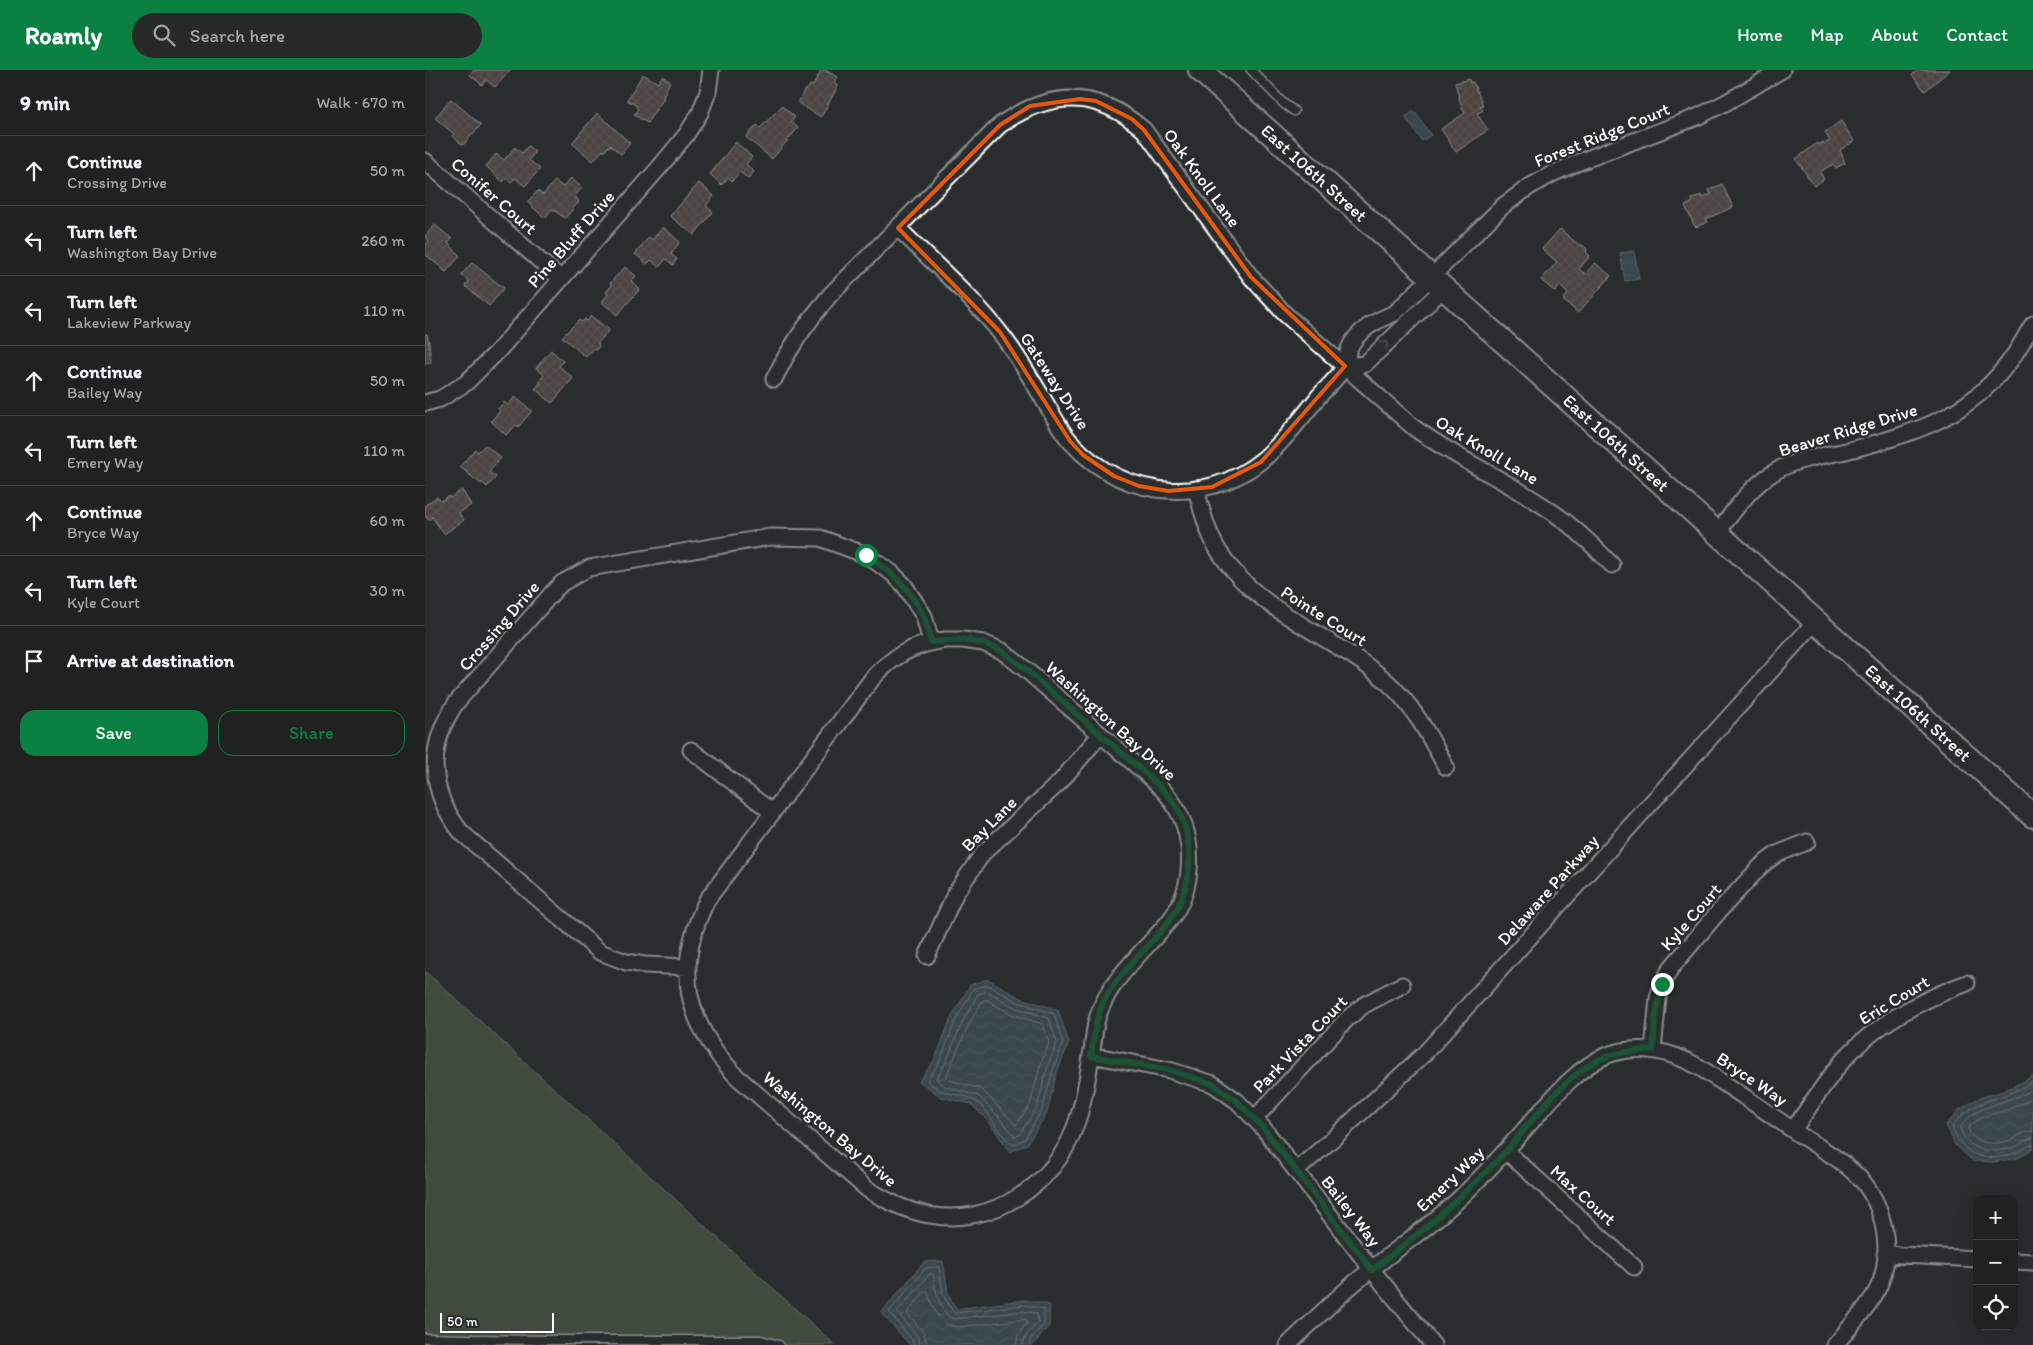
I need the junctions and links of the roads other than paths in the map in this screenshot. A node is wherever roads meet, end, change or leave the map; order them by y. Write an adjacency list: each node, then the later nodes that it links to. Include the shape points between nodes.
1 (711, 70): 8 (street, Pine Bluff Drive, via 703,106 686,135)
2 (1199, 70): 9 (main road, East 106th Street)
3 (1251, 70): 5 (lane)
4 (1782, 70): 9 (street, Forest Ridge Court, via 1697,117 1579,162 1529,187 1503,206)
5 (1294, 111)
6 (425, 161): 8 (street, Conifer Court)
7 (898, 228): 11 (street, Oak Knoll Lane, via 1000,125 1016,114 1044,102 1096,101 1125,115 1144,130 1251,277 1285,314); 12 (street, Oak Knoll Lane, via 809,320); 14 (street, Gateway Drive, via 1000,332 1069,441 1083,455 1114,476 1139,486 1168,491)
8 (561, 279): 13 (street, Pine Bluff Drive, via 463,386)
9 (1437, 284): 11 (street, one-way to 9, via 1365,364); 11 (street, Gateway Drive, via 1395,313 1375,320 1349,348); 15 (main road, East 106th Street)
10 (2033, 324): 15 (street, Beaver Ridge Drive, via 1997,378 1972,401 1922,429 1900,437 1775,471 1746,495)
11 (1345, 366): 14 (street, Gateway Drive, via 1261,462 1212,487); 16 (street, Oak Knoll Lane, via 1435,444 1547,508)
12 (774, 379)
13 (425, 403)
14 (1196, 490): 21 (street, Pointe Court, via 1219,552 1231,569 1263,600 1358,658 1387,682 1422,726)
15 (1717, 533): 17 (main road, East 106th Street)
16 (1612, 565)
17 (1815, 622): 24 (main road, East 106th Street); 36 (street, Delaware Parkway, via 1424,1054)
18 (931, 642): 19 (street, Washington Bay Drive, via 963,640 983,643 1002,651); 22 (street, Crossing Drive, via 924,616 904,585 866,555 820,538 770,537 589,568 558,587 456,703 441,734); 23 (street, Washington Bay Drive, via 899,654 885,666)
19 (1100, 735): 26 (street, Bay Lane, via 1059,782 983,853 955,894); 31 (street, Washington Bay Drive, via 1163,790 1174,804 1183,822 1191,861 1185,891 1171,918 1106,997 1097,1017)
20 (691, 750): 23 (street)
21 (1446, 767)
22 (430, 777): 27 (street, Crossing Drive, via 449,817 462,834 585,941 600,952 626,962)
23 (772, 812): 27 (street, Washington Bay Drive, via 707,900 696,923)
24 (2033, 816)
25 (1807, 842): 30 (street, Kyle Court, via 1777,854 1762,865 1671,968 1658,998)
26 (927, 956)
27 (688, 967): 31 (street, Washington Bay Drive, via 690,998 698,1020 707,1040 736,1076 867,1189 907,1210 931,1216 967,1215 992,1209 1031,1190 1046,1176 1076,1127)
28 (1967, 983): 34 (street, Eric Court, via 1942,992 1874,1032 1847,1056)
29 (1402, 985): 33 (street, Park Vista Court, via 1345,1020)
30 (1653, 1050): 32 (street, Bryce Way, via 1626,1051 1589,1064); 34 (street, Bryce Way, via 1684,1058 1699,1066)
31 (1091, 1056): 33 (street, Bailey Way, via 1169,1070 1213,1084)
32 (1546, 1106): 35 (street, Emery Way)
33 (1255, 1118): 36 (street, Bailey Way)
34 (1793, 1130): 37 (street, Bryce Way, via 1851,1170 1868,1189 1881,1216)
35 (1506, 1151): 41 (street, Max Court); 42 (street, Emery Way, via 1438,1218)
36 (1296, 1171): 42 (street, Bailey Way)
37 (1885, 1254): 38 (street); 49 (street, Bryce Way, via 1875,1294)
38 (1973, 1259)
39 (2018, 1261): 40 (street)
40 (2033, 1262)
41 (1635, 1267)
42 (1372, 1270): 47 (street, Emery Way); 48 (street, Bailey Way)
43 (425, 1338): 44 (lane)
44 (477, 1342): 45 (lane)
45 (676, 1342): 46 (lane, via 761,1340)
46 (779, 1345)
47 (1288, 1345)
48 (1433, 1345)
49 (1835, 1345)

